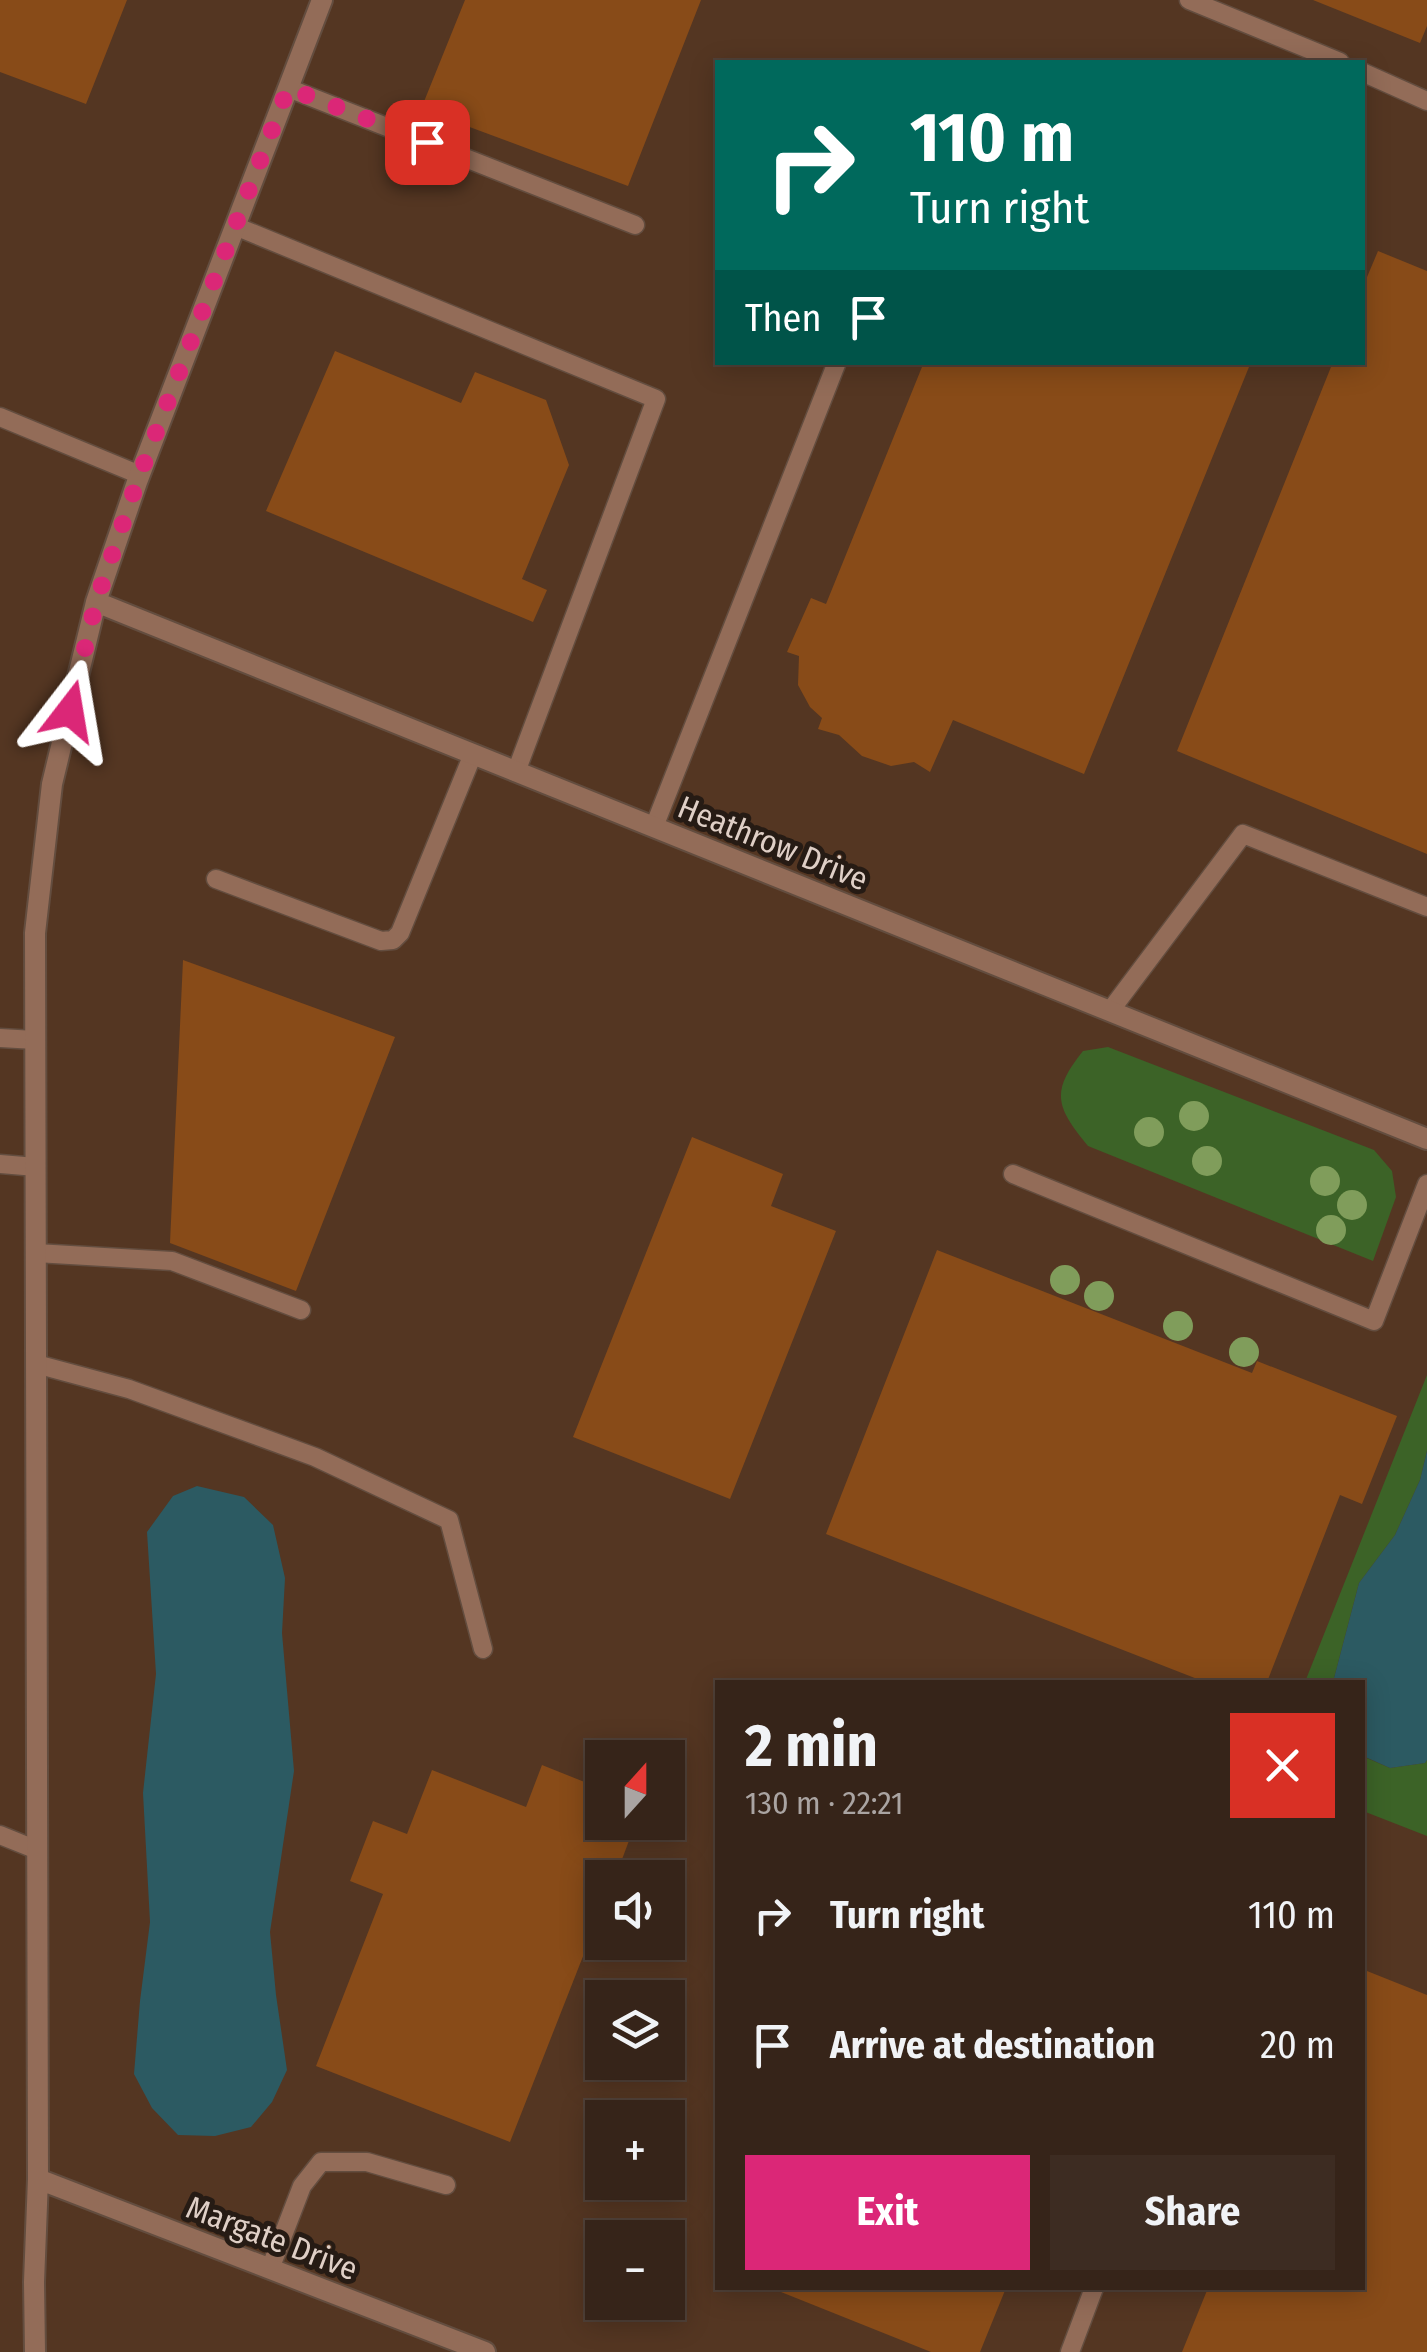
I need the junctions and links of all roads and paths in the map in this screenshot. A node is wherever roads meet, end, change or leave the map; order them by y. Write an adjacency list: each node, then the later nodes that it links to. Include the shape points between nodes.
1 (322, 0): 5 (street)
2 (1189, 0): 3 (lane)
3 (1335, 60)
4 (1365, 73): 6 (lane)
5 (288, 88): 7 (lane); 8 (street)
6 (1427, 101)
7 (635, 224)
8 (235, 226): 11 (street); 14 (lane, via 656,399)
9 (836, 365): 15 (lane)
10 (0, 417): 11 (lane)
11 (140, 475): 12 (street)
12 (96, 602): 13 (street, Heathrow Drive); 20 (street, via 52,784 36,933)
13 (473, 754): 14 (street, Heathrow Drive); 16 (lane, via 394,940 381,941)
14 (516, 772): 15 (street, Heathrow Drive)
15 (654, 827): 18 (street, Heathrow Drive)
16 (216, 879)
17 (1427, 907): 18 (lane, via 1243,834)
18 (1110, 1012): 21 (street, Heathrow Drive)
19 (0, 1038): 20 (lane)
20 (36, 1040): 23 (street)
21 (1427, 1139)
22 (0, 1164): 23 (lane)
23 (36, 1167): 26 (street)
24 (1013, 1174): 25 (lane, via 1374,1321)
25 (1427, 1184)
26 (36, 1253): 27 (lane, via 172,1261); 28 (street)
27 (300, 1310)
28 (36, 1364): 29 (lane, via 129,1389 296,1450 450,1520); 31 (street)
29 (483, 1649)
30 (0, 1834): 31 (lane)
31 (38, 1850): 32 (street)
32 (38, 2179): 34 (street, Margate Drive); 36 (street)
33 (446, 2185): 34 (lane, via 367,2162 321,2162 302,2186)
34 (270, 2269): 37 (street, Margate Drive)
35 (1093, 2290): 38 (lane)
36 (34, 2352)
37 (485, 2352)
38 (1070, 2352)

